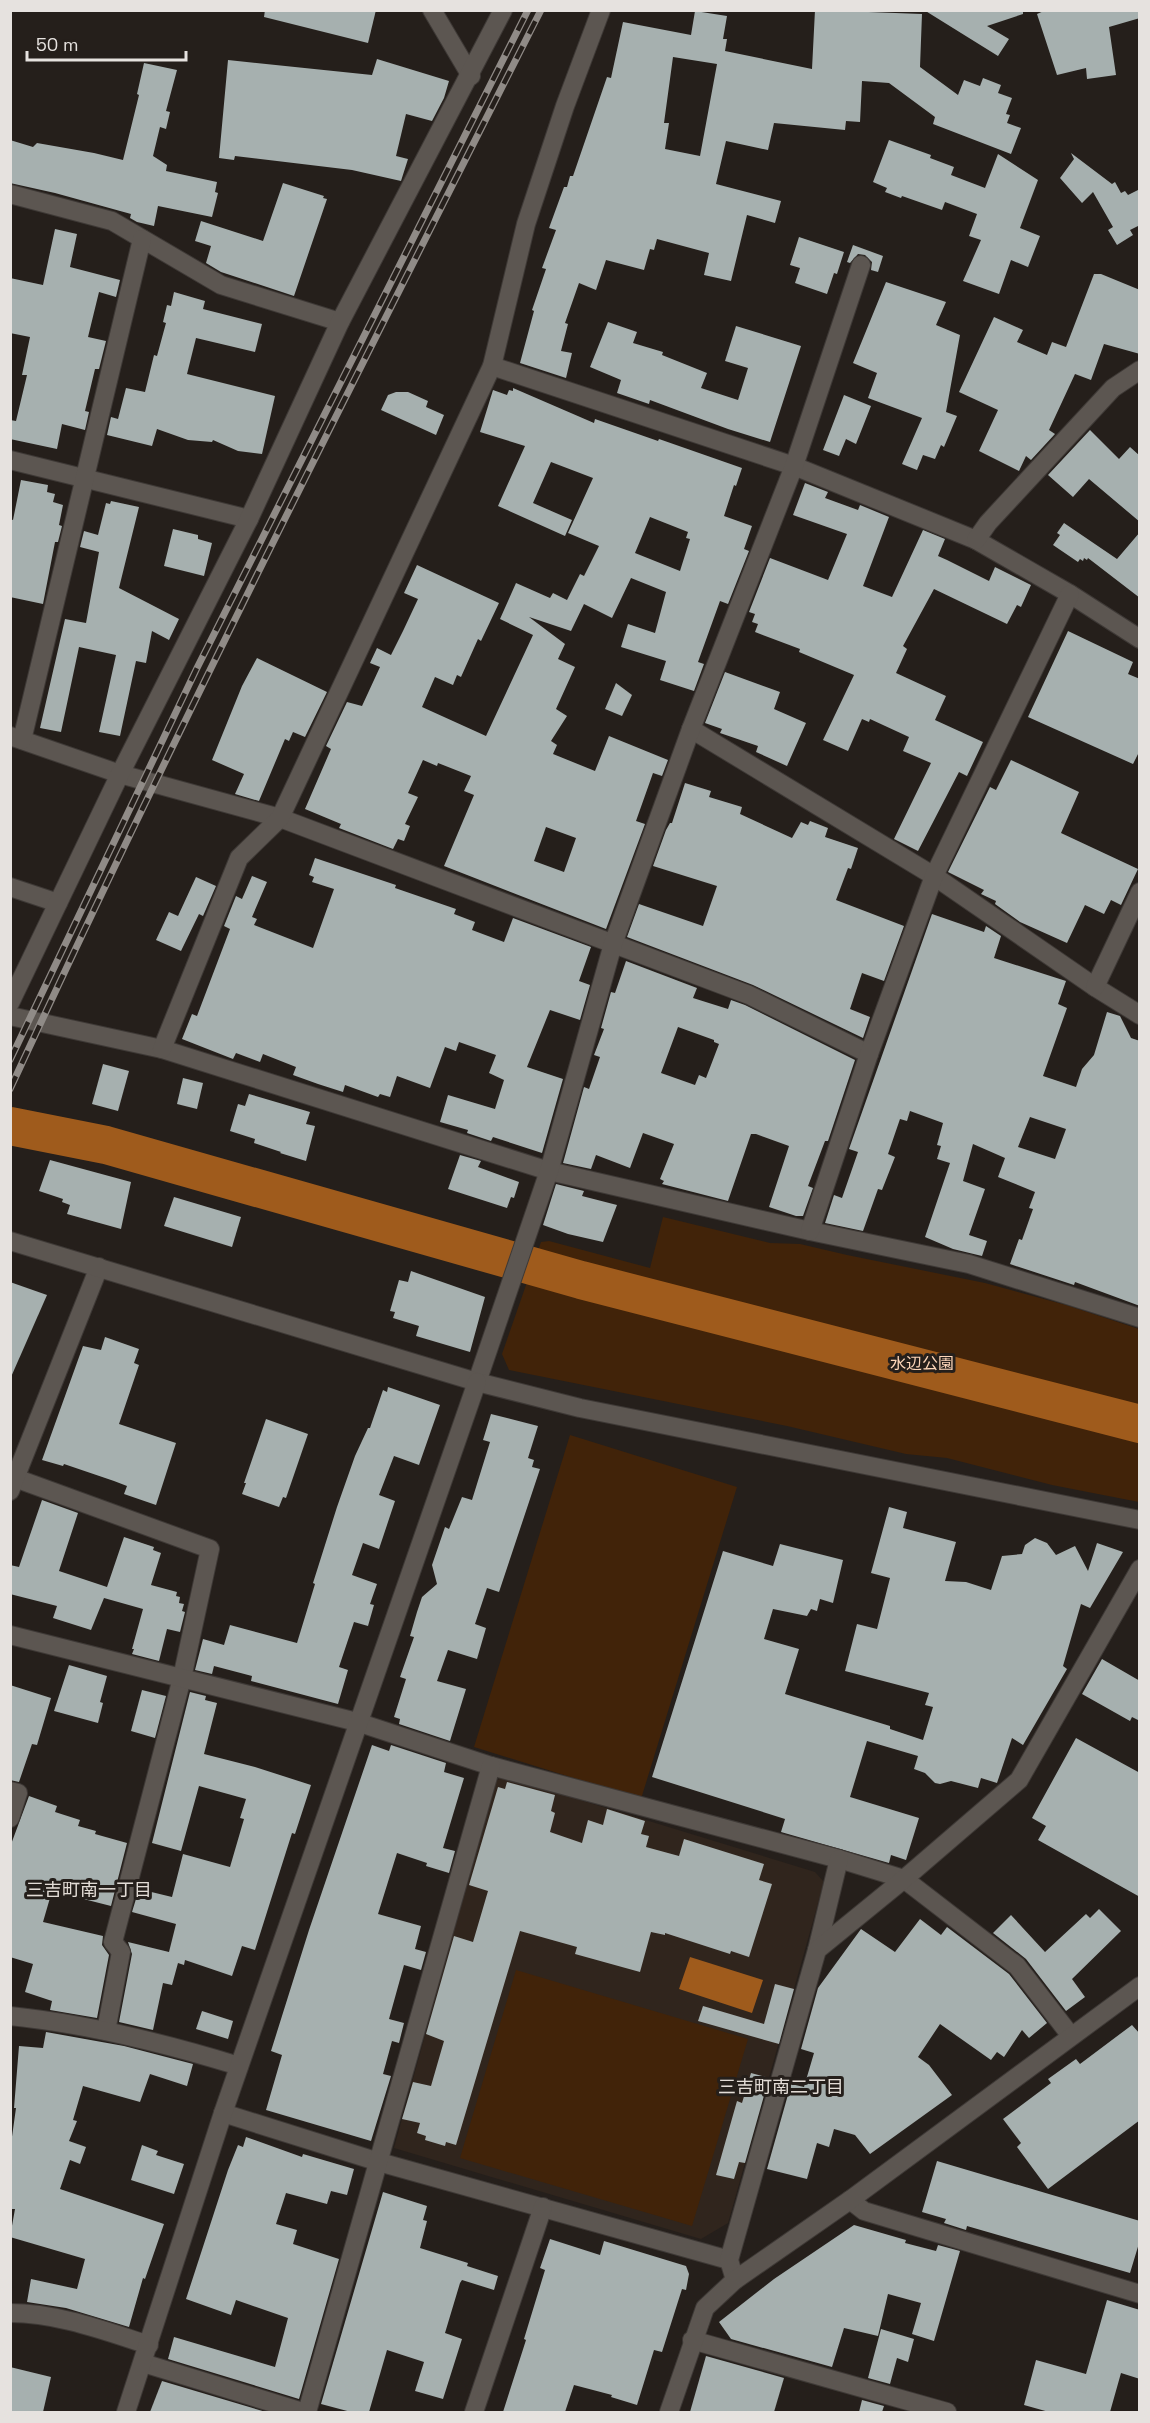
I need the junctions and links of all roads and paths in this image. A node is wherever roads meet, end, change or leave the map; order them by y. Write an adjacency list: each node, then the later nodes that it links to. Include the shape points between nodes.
1 (432, 10): 4 (street)
2 (503, 10): 4 (street)
3 (601, 10): 9 (street, via 526,224)
4 (471, 76): 8 (street)
5 (10, 194): 6 (street, via 112,221)
6 (142, 239): 8 (street, via 221,285); 13 (street)
7 (861, 265): 12 (street)
8 (340, 322): 14 (street)
9 (492, 366): 12 (street); 21 (street)
10 (1140, 370): 15 (street, via 1113,388)
11 (10, 460): 13 (street)
12 (794, 466): 15 (street); 18 (street)
13 (85, 479): 14 (street); 19 (street)
14 (249, 519): 20 (street)
15 (976, 540): 16 (street)
16 (1070, 594): 17 (street); 22 (street)
17 (1140, 639)
18 (691, 729): 22 (street); 26 (street)
19 (16, 738): 20 (street)
20 (120, 774): 21 (street); 25 (street)
21 (280, 818): 26 (street); 31 (street, via 239,858)
22 (934, 876): 27 (street); 32 (street)
23 (10, 887): 25 (street)
24 (1140, 892): 27 (street)
25 (58, 903): 28 (street)
26 (613, 944): 32 (street, via 749,995); 33 (street)
27 (1095, 987): 29 (street)
28 (10, 1003)
29 (1140, 1015)
30 (10, 1016): 31 (street)
31 (162, 1049): 33 (street)
32 (869, 1054): 34 (street)
33 (549, 1171): 34 (street); 38 (street)
34 (810, 1231): 37 (street, via 969,1264)
35 (10, 1241): 36 (street)
36 (99, 1267): 38 (street); 39 (street)
37 (1140, 1318)
38 (477, 1382): 40 (street, via 580,1408); 44 (street)
39 (13, 1485): 43 (street, via 210,1549)
40 (1140, 1520)
41 (1140, 1569): 49 (street, via 1019,1780)
42 (10, 1635): 43 (street)
43 (182, 1678): 44 (street); 53 (street, via 113,1942 121,1952)
44 (357, 1722): 45 (street); 55 (street)
45 (491, 1766): 48 (street); 57 (street)
46 (10, 1791): 47 (street, via 18,1793)
47 (10, 1818)
48 (839, 1859): 49 (street); 50 (street)
49 (904, 1879): 50 (street); 54 (street, via 1017,1966)
50 (817, 1950): 60 (street)
51 (1140, 1986): 54 (street)
52 (10, 2016): 53 (street)
53 (106, 2031): 55 (street)
54 (1071, 2036): 58 (street)
55 (239, 2066): 56 (street)
56 (223, 2113): 57 (street); 65 (street)
57 (379, 2162): 59 (street); 68 (street)
58 (850, 2200): 61 (street); 62 (street, via 864,2211)
59 (543, 2208): 60 (street); 69 (street)
60 (729, 2260): 61 (street)
61 (735, 2280): 64 (street, via 705,2308)
62 (1140, 2294)
63 (10, 2313): 65 (street, via 81,2324)
64 (692, 2340): 70 (street); 71 (street)
65 (149, 2345): 66 (street)
66 (143, 2363): 67 (street); 68 (street)
67 (126, 2412)
68 (305, 2412)
69 (474, 2412)
70 (669, 2412)
71 (947, 2412)

